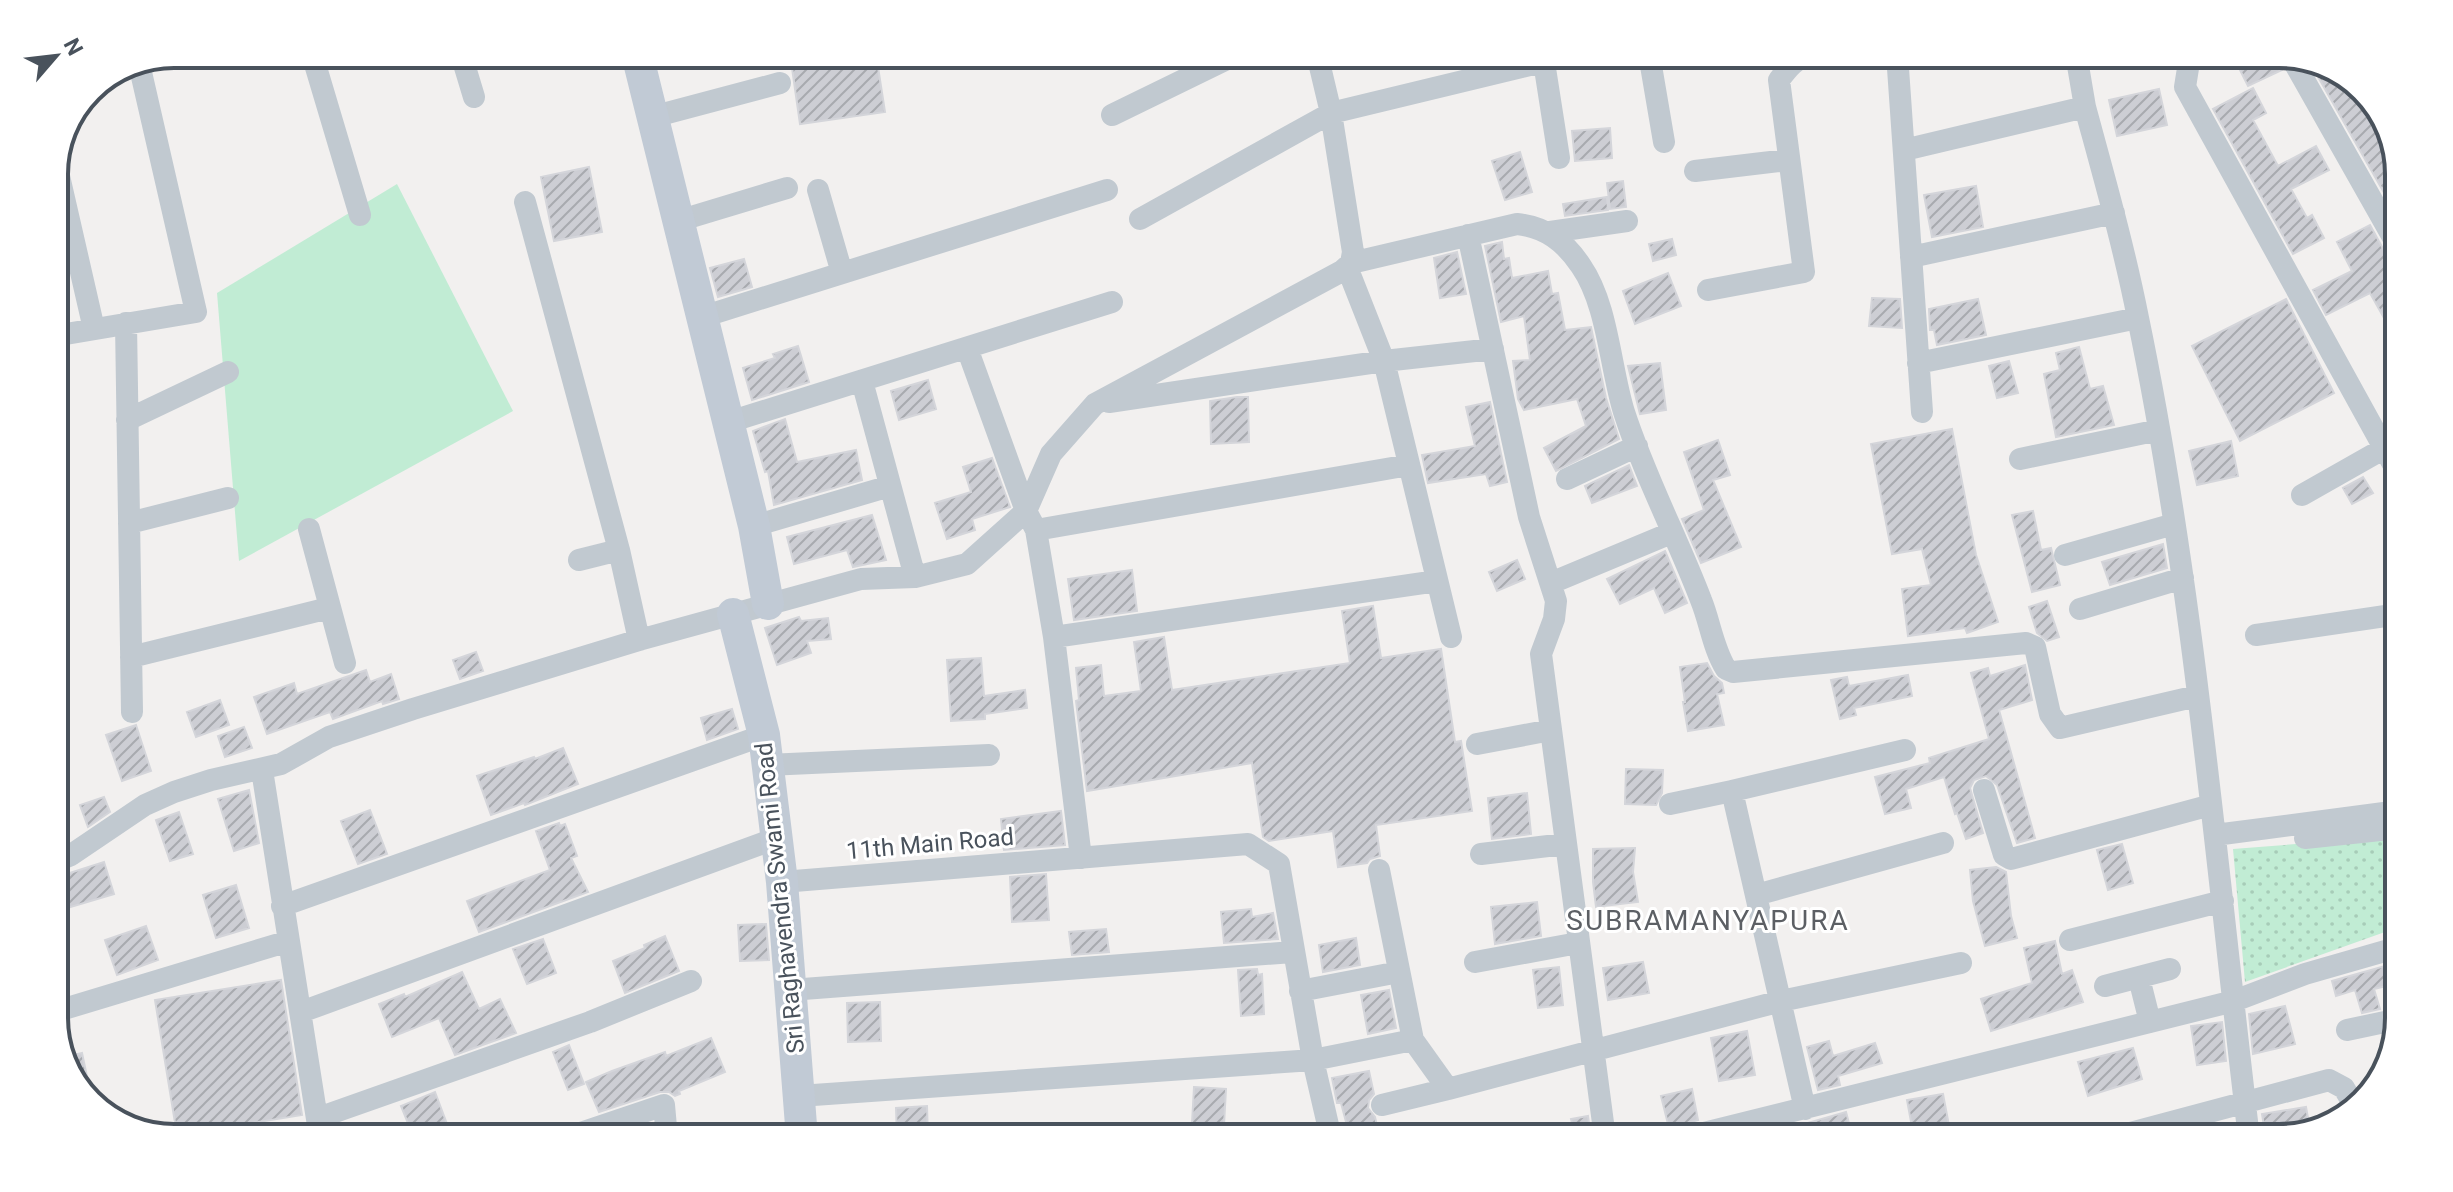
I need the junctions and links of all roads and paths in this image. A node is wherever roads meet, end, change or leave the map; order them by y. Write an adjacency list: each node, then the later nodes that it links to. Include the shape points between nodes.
1 (316, 68): 32 (street)
2 (465, 68): 16 (street)
3 (640, 68): 20 (street)
4 (1208, 68): 19 (street)
5 (1320, 68): 18 (street)
6 (1514, 68): 18 (street)
7 (1559, 68): 23 (street)
8 (1651, 68): 21 (street)
9 (1787, 68): 24 (street, via 1779,80)
10 (1898, 68): 22 (street)
11 (2078, 68): 17 (street)
12 (2188, 68): 60 (street, via 2185,87)
13 (2298, 70): 36 (street)
14 (141, 74): 46 (street, via 196,312)
15 (780, 83): 20 (street)
16 (474, 97)
17 (2085, 107): 22 (street); 30 (street)
18 (1331, 113): 33 (street); 40 (street, via 1353,252)
19 (1112, 115)
20 (652, 117): 34 (street)
21 (1664, 142)
22 (1904, 150): 39 (street)
23 (1559, 158)
24 (1788, 160): 25 (street); 42 (street, via 1804,272)
25 (1695, 171)
26 (787, 188): 34 (street)
27 (818, 190): 41 (street)
28 (1107, 190): 41 (street)
29 (525, 202): 75 (street)
30 (2114, 213): 39 (street); 45 (street)
31 (68, 215): 47 (street)
32 (360, 215)
33 (1140, 219)
34 (678, 221): 44 (street)
35 (1627, 221): 37 (street)
36 (2385, 223)
37 (1550, 232): 38 (street, via 1517,224); 61 (street, via 1581,266 1594,290)
38 (1468, 235): 40 (street); 50 (street)
39 (1911, 257): 52 (street)
40 (1349, 265): 51 (street); 55 (street)
41 (842, 273): 44 (street)
42 (1708, 290)
43 (1112, 302): 49 (street)
44 (702, 317): 58 (street)
45 (2138, 318): 52 (street); 59 (street)
46 (126, 323): 47 (street); 57 (street)
47 (94, 329): 48 (street)
48 (68, 334)
49 (967, 348): 54 (street); 69 (street)
50 (1493, 349): 51 (street); 81 (street, via 1529,517)
51 (1384, 361): 55 (street); 64 (street)
52 (1918, 363): 56 (street)
53 (228, 372): 57 (street)
54 (862, 381): 58 (street); 66 (street)
55 (1095, 404): 69 (street, via 1051,454)
56 (1922, 412)
57 (127, 420): 70 (street)
58 (729, 422): 72 (street)
59 (2159, 430): 63 (street); 71 (street)
60 (2385, 432)
61 (1637, 446): 65 (street); 74 (street)
62 (2385, 448): 67 (street)
63 (2020, 459)
64 (1409, 465): 69 (street); 80 (street)
65 (1567, 479)
66 (890, 486): 72 (street); 78 (street)
67 (2302, 495)
68 (228, 498): 70 (street)
69 (1031, 520): 78 (street, via 967,564); 88 (street)
70 (129, 523): 91 (street)
71 (2174, 524): 76 (street); 79 (street)
72 (754, 526): 82 (street)
73 (309, 529): 83 (street)
74 (1671, 533): 81 (street); 93 (street, via 1701,598 1722,662 1733,672 2026,643 2035,647 2050,714 2060,728)
75 (619, 550): 77 (street); 90 (street)
76 (2065, 555)
77 (579, 560)
78 (915, 577): 82 (street, via 861,579)
79 (2183, 578): 84 (street); 93 (street)
80 (1437, 581): 88 (street); 89 (street)
81 (1551, 583): 95 (street, via 1556,608 1541,654)
82 (768, 604): 85 (street)
83 (329, 608): 91 (street); 92 (street)
84 (2080, 609)
85 (733, 614): 90 (street); 97 (street, Sri Raghavendra Swami Road)
86 (2385, 616): 87 (street)
87 (2256, 635)
88 (1054, 637): 113 (street)
89 (1451, 637)
90 (639, 640): 100 (street, via 349,730)
91 (131, 657): 94 (street)
92 (345, 663)
93 (2197, 696): 104 (street)
94 (132, 712)
95 (1551, 730): 96 (street); 110 (street)
96 (1477, 744)
97 (766, 750): 99 (street); 107 (street, Sri Raghavendra Swami Road); 118 (street)
98 (1905, 750): 102 (street)
99 (989, 755)
100 (262, 770): 112 (street, via 174,792); 118 (street)
101 (1984, 790): 104 (street, via 2004,855 2011,859)
102 (1732, 791): 103 (street); 116 (street)
103 (1670, 804)
104 (2211, 805): 108 (street)
105 (2385, 813): 108 (street)
106 (2385, 829): 108 (street)
107 (777, 838): 115 (street, Sri Raghavendra Swami Road); 136 (street)
108 (2216, 841): 117 (street)
109 (1943, 843): 116 (street)
110 (1565, 844): 111 (street); 121 (street)
111 (1481, 854)
112 (68, 856)
113 (1081, 858): 115 (street, 11th Main Road); 123 (street, 11th Main Road, via 1248,844 1279,864)
114 (1379, 870): 127 (street)
115 (782, 882): 131 (street, Sri Raghavendra Swami Road)
116 (1756, 895): 133 (street)
117 (2223, 901): 119 (street); 134 (street)
118 (282, 906): 120 (street)
119 (2070, 940)
120 (289, 941): 135 (street); 136 (street)
121 (1578, 943): 124 (street); 141 (street)
122 (2385, 951): 134 (street)
123 (1293, 952): 131 (street); 132 (street, 11th Main Road)
124 (1475, 962)
125 (1961, 963): 133 (street)
126 (2170, 969): 128 (street)
127 (1399, 972): 132 (street); 140 (street)
128 (2139, 978): 130 (street); 137 (street)
129 (691, 981): 150 (street)
130 (2105, 986)
131 (790, 990): 144 (street, Sri Raghavendra Swami Road)
132 (1300, 991): 142 (street, 11th Main Road)
133 (1781, 1001): 141 (street); 148 (street)
134 (2234, 1001): 137 (street); 146 (street)
135 (68, 1008)
136 (301, 1012): 149 (street)
137 (2150, 1022): 148 (street)
138 (2385, 1022): 139 (street)
139 (2347, 1030)
140 (1413, 1040): 142 (street); 143 (street)
141 (1592, 1053): 143 (street); 155 (street)
142 (1313, 1060): 144 (street); 154 (street, 11th Main Road)
143 (1448, 1089): 147 (street)
144 (799, 1096): 153 (street, Sri Raghavendra Swami Road)
145 (2350, 1098): 146 (street, via 2329,1080)
146 (2245, 1103): 157 (street); 158 (street)
147 (1382, 1105)
148 (1805, 1109): 156 (street)
149 (318, 1124)
150 (329, 1124)
151 (608, 1124): 152 (street, via 664,1105)
152 (666, 1124)
153 (801, 1124)
154 (1328, 1124)
155 (1603, 1124)
156 (1742, 1124)
157 (2165, 1124)
158 (2247, 1124)

